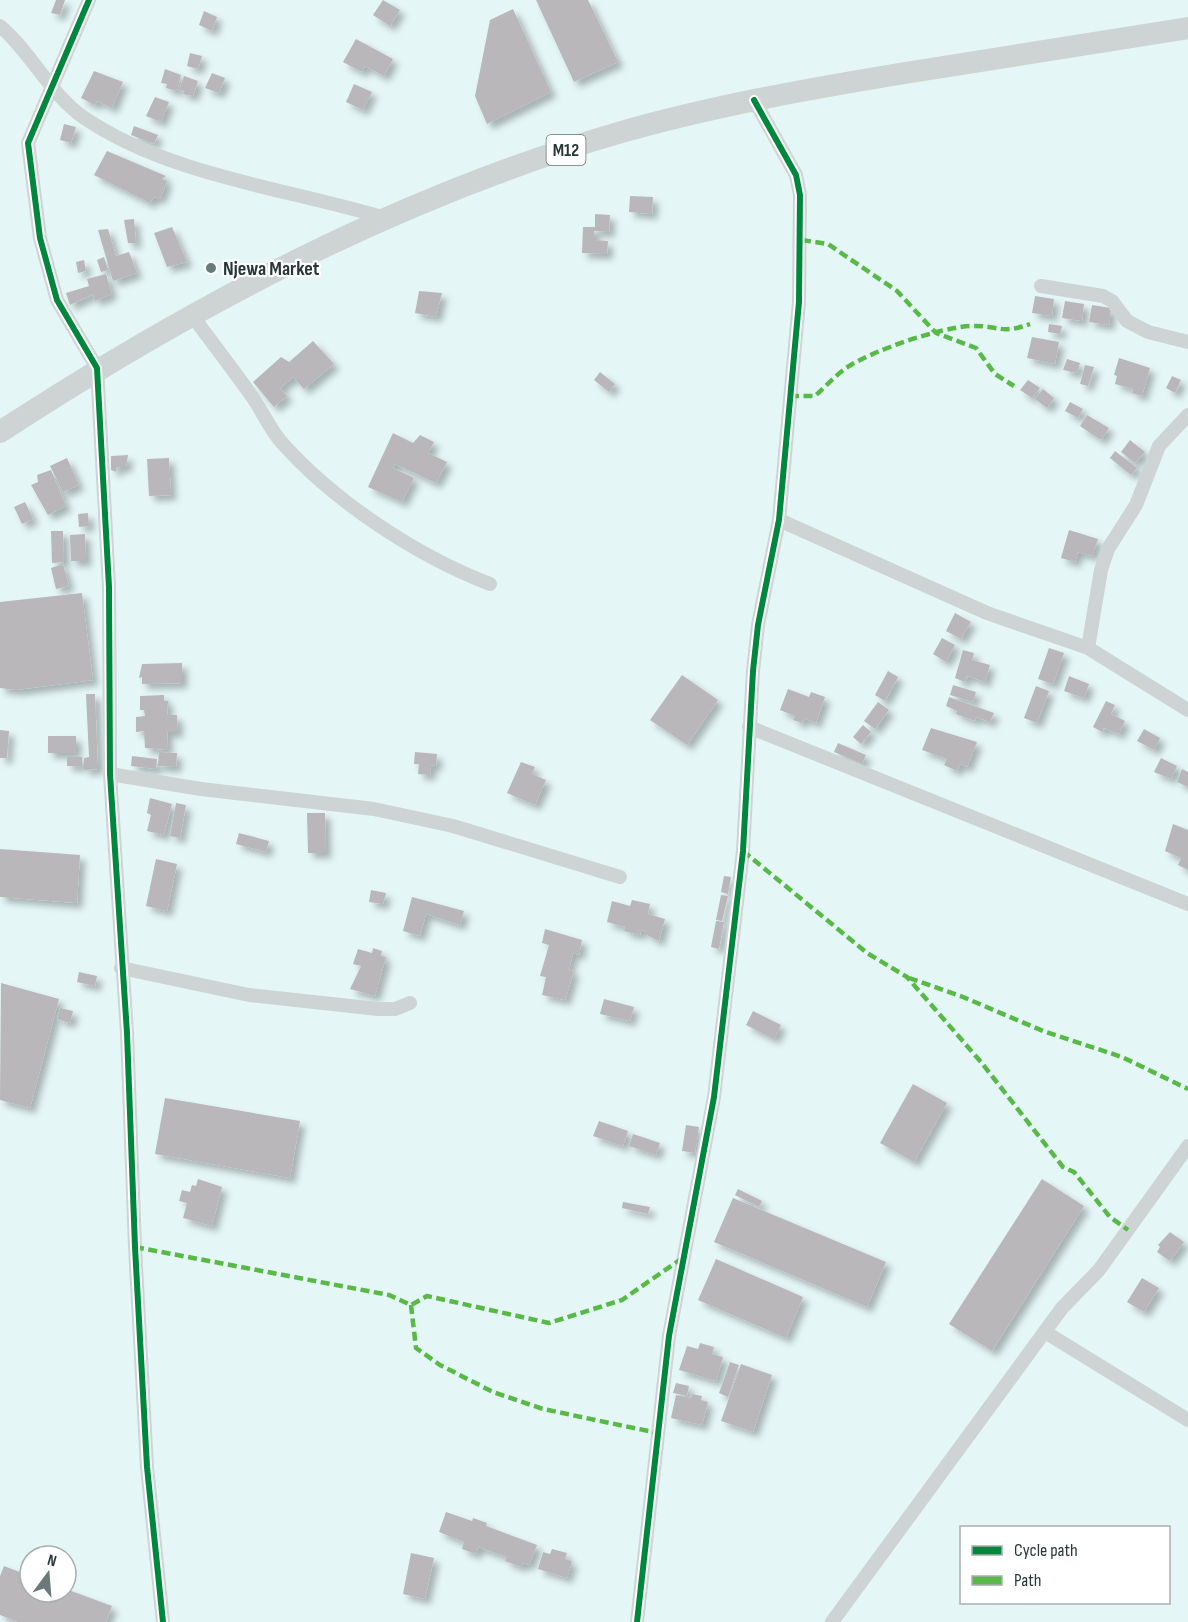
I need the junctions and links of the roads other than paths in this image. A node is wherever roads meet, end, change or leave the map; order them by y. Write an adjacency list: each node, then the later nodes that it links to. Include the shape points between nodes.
1 (89, 0): 4 (street)
2 (0, 26): 4 (street)
3 (1188, 28): 5 (highway, M12)
4 (52, 87): 6 (street, via 82,116 125,141 176,163); 10 (street, via 28,142 40,238 57,300)
5 (754, 100): 6 (highway, M12, via 618,133); 13 (street, via 796,175 800,195 799,302)
6 (385, 218): 8 (highway, M12, via 315,249)
7 (1041, 286): 9 (street, via 1103,296 1112,301 1127,321 1148,332)
8 (191, 314): 10 (highway, M12); 14 (street, via 282,443 317,477 348,504 425,553)
9 (1188, 342)
10 (97, 368): 12 (highway, M12); 18 (street, via 109,587)
11 (1188, 415): 15 (street, via 1160,446 1136,505 1108,549)
12 (0, 432)
13 (779, 519): 15 (street, via 987,613); 17 (street, via 758,625)
14 (490, 584)
15 (1088, 648): 16 (street)
16 (1188, 710)
17 (749, 727): 20 (street); 27 (street, via 743,851 714,1097 669,1336)
18 (110, 774): 19 (street, via 374,809 453,826); 21 (street)
19 (620, 877)
20 (1188, 904)
21 (121, 968): 22 (street, via 249,995 378,1009); 26 (street, via 147,1467)
22 (410, 1004)
23 (1188, 1146): 24 (street, via 1119,1244)
24 (1045, 1332): 25 (street); 28 (street)
25 (1188, 1420)
26 (163, 1622)
27 (637, 1622)
28 (832, 1622)

